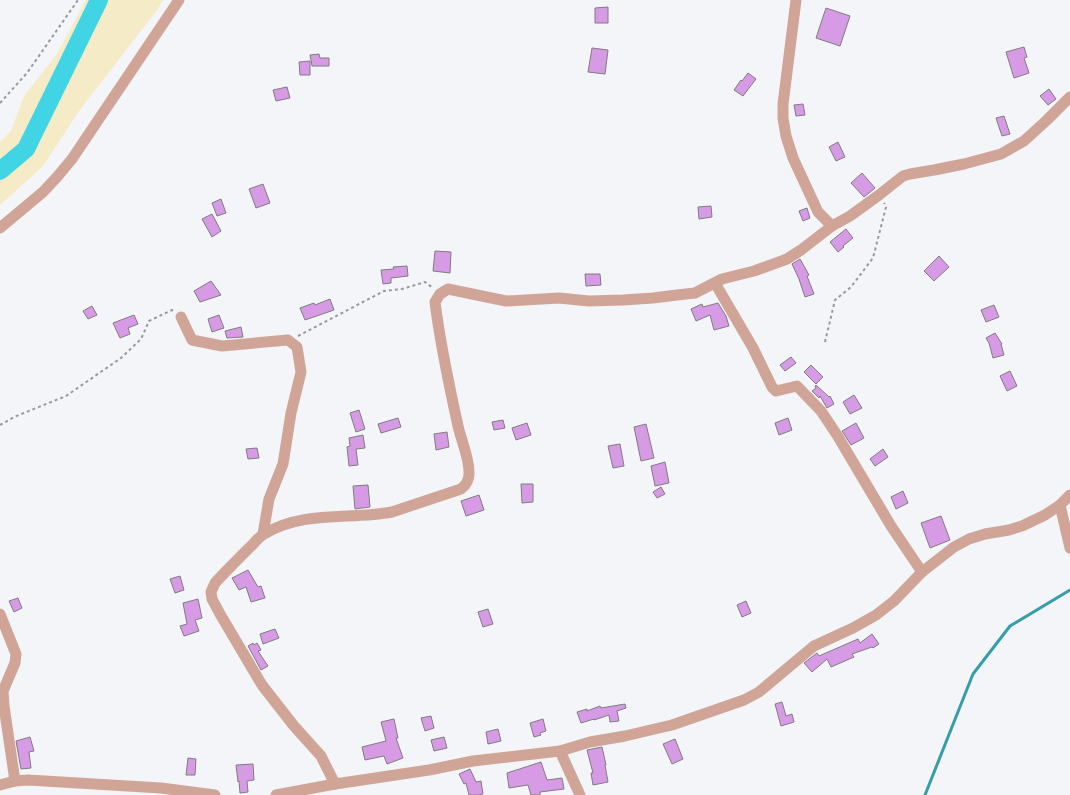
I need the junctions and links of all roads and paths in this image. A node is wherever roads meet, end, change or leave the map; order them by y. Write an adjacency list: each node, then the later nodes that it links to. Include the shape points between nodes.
1 (78, 0): 5 (path, via 27,73)
2 (179, 0): 8 (street, via 72,159 43,192)
3 (796, 0): 7 (street, via 782,118 793,158 818,212)
4 (1070, 97): 6 (street, via 1024,141 1001,154 903,176)
5 (0, 103)
6 (879, 195): 7 (street); 13 (path, via 886,207 873,258 851,286 836,300)
7 (832, 226): 9 (street, via 787,259)
8 (0, 228)
9 (714, 283): 10 (street, via 695,292 623,300 589,301 558,298 506,301 448,289); 19 (street, via 753,348 772,387 776,391 797,386 821,411)
10 (440, 294): 12 (path, via 425,282 384,291); 17 (street, via 435,302 437,319 460,435 469,464 467,484 461,489 392,512 299,520)
11 (181, 317): 12 (street, via 192,340 222,346); 14 (path, via 172,310 149,321 141,339 121,358 66,396)
12 (288, 340): 17 (street, via 297,347 301,372 283,464 270,499)
13 (825, 342)
14 (0, 425)
15 (1070, 495): 16 (street)
16 (1060, 504): 18 (street); 19 (street, via 1045,515 1022,526 985,534 954,546)
17 (263, 534): 23 (street, via 215,583 211,592 212,599 262,685 321,756)
18 (1070, 548)
19 (922, 572): 21 (street, via 894,601 876,615 814,646 759,692 744,700 672,725)
20 (0, 614): 22 (street, via 16,654 4,691)
21 (560, 751): 23 (street, via 473,761); 27 (street)
22 (15, 781): 24 (street); 25 (street, via 146,787)
23 (335, 784): 26 (street)
24 (0, 785)
25 (215, 795)
26 (276, 795)
27 (580, 795)

